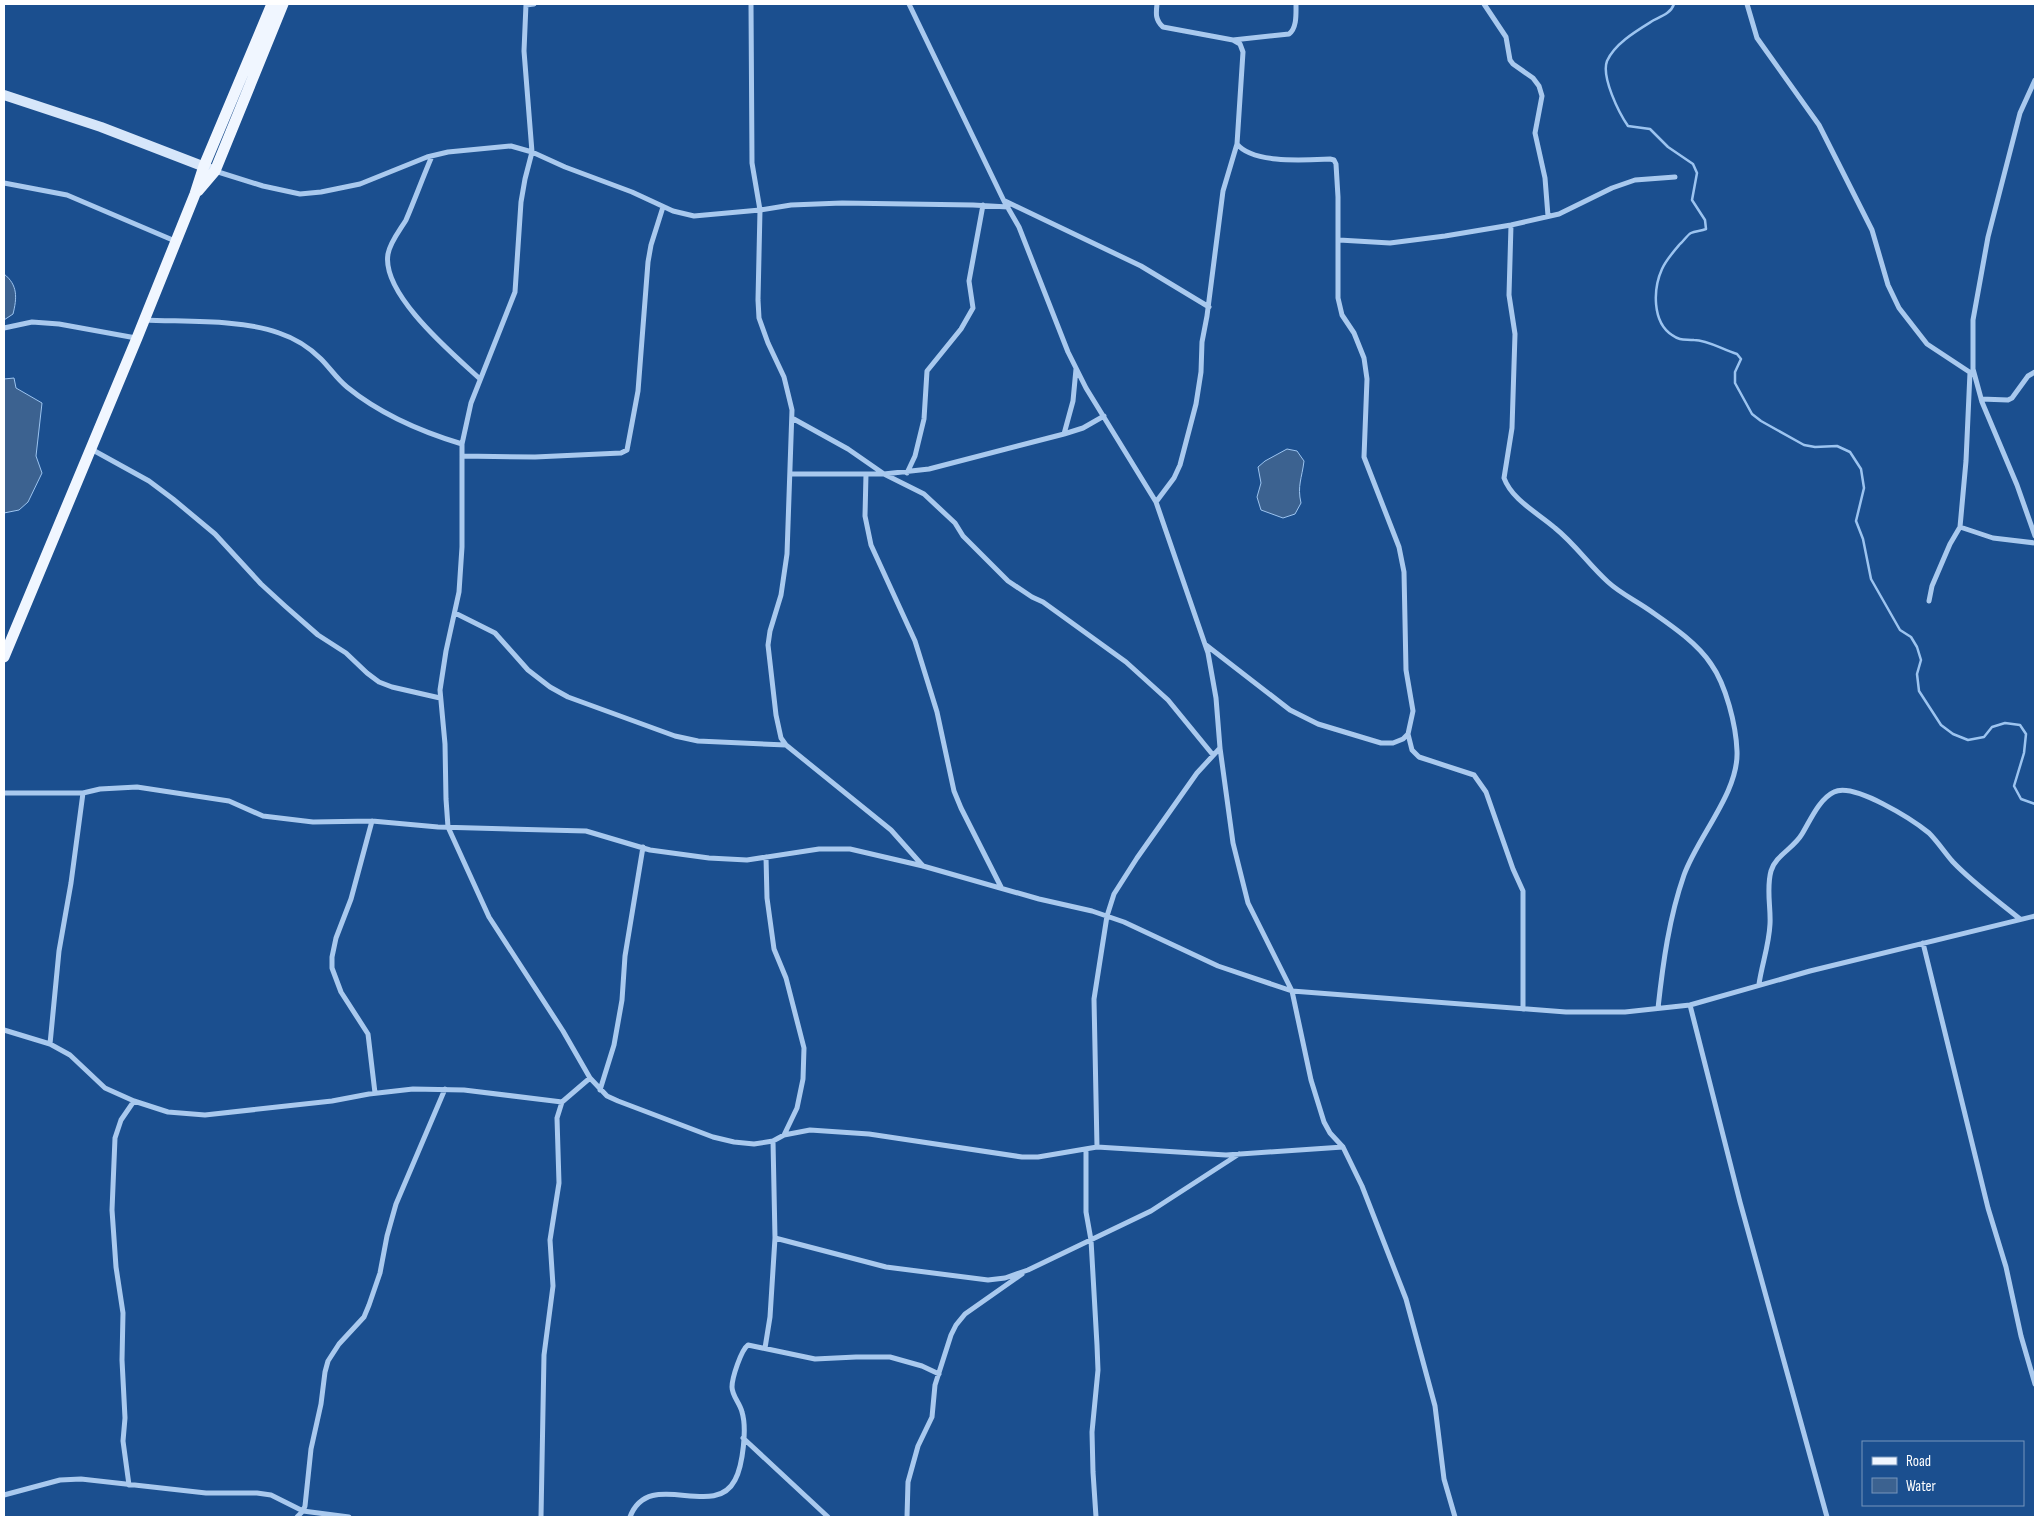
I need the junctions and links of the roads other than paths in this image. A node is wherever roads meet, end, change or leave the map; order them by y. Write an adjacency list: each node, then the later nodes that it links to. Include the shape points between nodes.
1 (272, 4): 17 (main road)
2 (283, 4): 18 (main road)
3 (526, 4): 4 (street); 15 (street, via 524,52)
4 (534, 4)
5 (751, 4): 26 (street, via 752,163)
6 (909, 4): 22 (street)
7 (1157, 4): 11 (street, via 1156,18 1162,27)
8 (1296, 4): 11 (street, via 1295,23 1289,34)
9 (1484, 4): 27 (street, via 1506,37 1510,60 1539,86 1542,96 1535,133 1546,178)
10 (1748, 4): 37 (street, via 1757,38 1818,125 1872,230 1888,285 1899,308 1927,344)
11 (1233, 40): 14 (street, via 1240,44 1243,52)
12 (2035, 80): 37 (street, via 2020,113 1988,237 1973,320)
13 (4, 95): 17 (street)
14 (1237, 144): 29 (street, via 1247,152 1291,162 1334,160); 31 (street, via 1223,191)
15 (532, 152): 16 (street, via 511,146); 24 (street); 38 (street, via 521,202 515,292)
16 (432, 156): 18 (street, via 360,184 300,194); 38 (street, via 389,252 388,264 396,287 427,328)
17 (204, 166): 18 (street); 21 (main road)
18 (215, 171): 21 (main road)
19 (1674, 177): 27 (street, via 1635,180)
20 (4, 183): 30 (street, via 66,195)
21 (195, 194): 30 (main road)
22 (1004, 201): 25 (street); 31 (street, via 1141,266)
23 (983, 205): 25 (street); 26 (street, via 791,204); 46 (street, via 969,275 973,308 961,329 927,371 924,419 915,456)
24 (663, 207): 26 (street, via 694,216); 45 (street, via 648,262 638,391 627,450 535,457)
25 (1008, 207): 35 (street)
26 (760, 210): 41 (street, via 759,318 784,377)
27 (1548, 216): 28 (street)
28 (1511, 224): 29 (street, via 1390,244); 78 (street, via 1509,295 1515,334 1512,428 1504,478 1507,486 1568,539 1608,582 1689,640 1711,664 1724,689 1734,728 1738,752 1734,774 1685,873 1663,961)
29 (1339, 240): 59 (street, via 1338,298 1342,315 1361,347 1367,379 1364,457 1399,547 1404,572 1406,670 1413,711)
30 (176, 241): 32 (main road)
31 (1209, 306): 50 (street, via 1188,440 1174,478)
32 (143, 320): 34 (main road); 43 (street, via 243,325 281,333 320,358 346,386 376,405 434,436)
33 (4, 328): 34 (street, via 32,322 59,324)
34 (137, 338): 44 (main road)
35 (1076, 369): 40 (street); 42 (street, via 1073,402)
36 (2035, 372): 39 (street, via 2028,376 2012,398)
37 (1972, 374): 39 (street); 51 (street)
38 (480, 379): 43 (street)
39 (1981, 399): 52 (street)
40 (1104, 416): 42 (street); 50 (street)
41 (792, 418): 47 (street); 49 (street, via 848,449)
42 (1064, 434): 46 (street)
43 (462, 444): 45 (street)
44 (91, 449): 57 (main road); 58 (street, via 149,481 172,499 215,534 285,606 373,678 392,687)
45 (462, 456): 55 (street, via 462,547)
46 (907, 473): 49 (street)
47 (790, 474): 48 (street); 60 (street, via 787,554 781,595 768,645 776,715 781,738)
48 (866, 474): 49 (street); 70 (street, via 865,516 870,545 915,641 937,712 954,791)
49 (884, 474): 62 (street, via 929,498 1008,581 1126,662 1168,700)
50 (1156, 502): 56 (street)
51 (1960, 527): 53 (street, via 1993,538); 54 (street, via 1932,586)
52 (2035, 536)
53 (2035, 543)
54 (1929, 601)
55 (456, 613): 58 (street, via 446,651); 60 (street, via 495,633 528,670 568,697 675,736)
56 (1205, 644): 59 (street, via 1290,710 1318,724 1381,743 1393,743); 61 (street, via 1216,698)
57 (4, 657)
58 (440, 698): 66 (street)
59 (1408, 734): 79 (street, via 1412,750 1419,757 1474,775 1486,792 1523,891)
60 (786, 745): 69 (street, via 891,830)
61 (1220, 748): 62 (street); 76 (street, via 1234,843 1248,903)
62 (1213, 755): 71 (street, via 1123,880 1114,894)
63 (4, 793): 64 (street)
64 (83, 793): 65 (street, via 137,786 229,801 263,816 313,822); 81 (street, via 59,951)
65 (372, 821): 66 (street); 85 (street, via 351,899 336,938 332,968 341,992 368,1034)
66 (448, 827): 67 (street, via 586,831); 82 (street, via 489,917)
67 (643, 847): 68 (street, via 709,858); 84 (street, via 625,956 622,1000 614,1045)
68 (766, 858): 69 (street, via 819,849 850,849); 88 (street, via 767,898 774,949 786,978 804,1048 803,1079 797,1108)
69 (923, 866): 70 (street)
70 (1001, 887): 71 (street)
71 (1107, 916): 76 (street, via 1218,966); 90 (street, via 1094,999)
72 (2035, 916): 73 (street)
73 (2020, 919): 74 (street); 75 (street, via 1953,862 1929,834 1908,818 1875,799 1835,791 1826,798 1800,838 1772,867 1768,942)
74 (1922, 943): 75 (street); 99 (street)
75 (1759, 984): 77 (street)
76 (1292, 991): 79 (street); 91 (street, via 1311,1080 1324,1122)
77 (1690, 1005): 78 (street); 112 (street, via 1740,1202)
78 (1658, 1008): 79 (street, via 1625,1012)
79 (1523, 1009)
80 (4, 1030): 81 (street)
81 (50, 1044): 86 (street, via 70,1054 99,1084)
82 (590, 1078): 84 (street); 87 (street)
83 (445, 1090): 85 (street); 87 (street); 103 (street, via 396,1204 386,1236 380,1273 364,1317 339,1344 324,1372)
84 (600, 1090): 89 (street, via 618,1101 713,1137 754,1144)
85 (375, 1093): 86 (street, via 206,1115 168,1112)
86 (134, 1102): 101 (street, via 121,1120 114,1138 112,1210 123,1313 123,1441)
87 (562, 1102): 106 (street, via 557,1118 559,1183 550,1240 552,1286 544,1355)
88 (784, 1135): 89 (street); 92 (street, via 810,1130 869,1134 1022,1157)
89 (773, 1141): 94 (street)
90 (1097, 1147): 92 (street); 93 (street)
91 (1343, 1147): 93 (street); 111 (street, via 1362,1186 1419,1339 1435,1406 1444,1479)
92 (1086, 1148): 95 (street, via 1086,1212)
93 (1239, 1154): 95 (street, via 1151,1211)
94 (775, 1238): 96 (street, via 886,1267 988,1280); 97 (street)
95 (1091, 1240): 96 (street); 110 (street, via 1098,1362 1092,1432)
96 (1028, 1270): 98 (street, via 965,1314 951,1335)
97 (765, 1348): 98 (street, via 815,1360 890,1358); 100 (street, via 748,1345 744,1348 732,1386 743,1413)
98 (939, 1374): 109 (street, via 932,1418 918,1446 908,1482)
99 (2035, 1384)
100 (743, 1438): 107 (street, via 738,1475 727,1491 708,1498 674,1494 647,1498 639,1501); 108 (street)
101 (129, 1485): 102 (street, via 81,1479 60,1480); 103 (street, via 206,1493 271,1495)
102 (4, 1495)
103 (303, 1511): 104 (street); 105 (street)
104 (297, 1517)
105 (349, 1517)
106 (541, 1517)
107 (630, 1517)
108 (828, 1517)
109 (907, 1517)
110 (1096, 1517)
111 (1454, 1517)
112 (1827, 1517)

